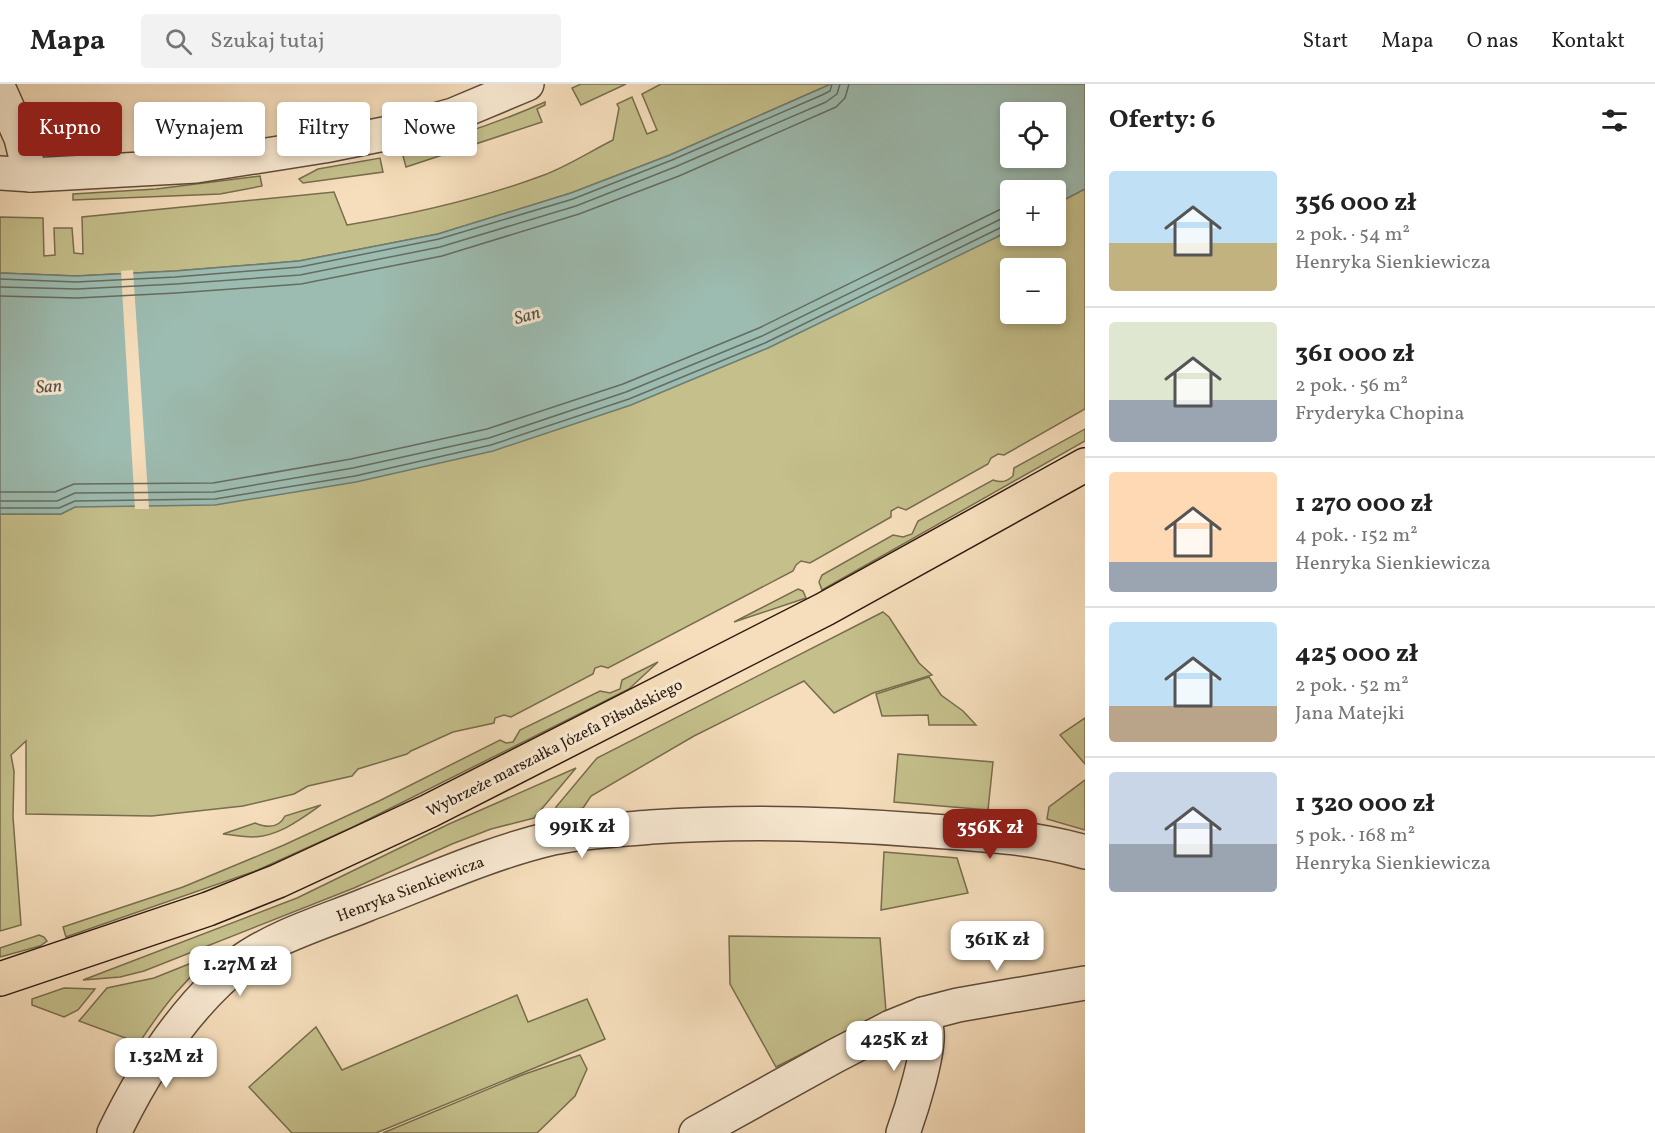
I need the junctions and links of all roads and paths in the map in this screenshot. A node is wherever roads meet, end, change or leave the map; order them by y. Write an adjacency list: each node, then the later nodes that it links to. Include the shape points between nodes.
1 (527, 84): 3 (street, via 453,116 324,146 196,166)
2 (0, 91): 3 (street, via 21,138)
3 (15, 174)
4 (1085, 465): 6 (main road, Wybrzeże marszałka Józefa Piłsudskiego, via 825,609 429,811 208,909)
5 (1085, 852): 9 (street, Henryka Sienkiewicza, via 991,835 748,823 608,830 513,848 322,923 239,963 203,996 174,1031 148,1069)
6 (0, 979)
7 (1085, 983): 8 (street)
8 (923, 1014): 10 (street, via 836,1056); 11 (street, via 925,1052)
9 (114, 1133)
10 (696, 1133)
11 (903, 1133)

